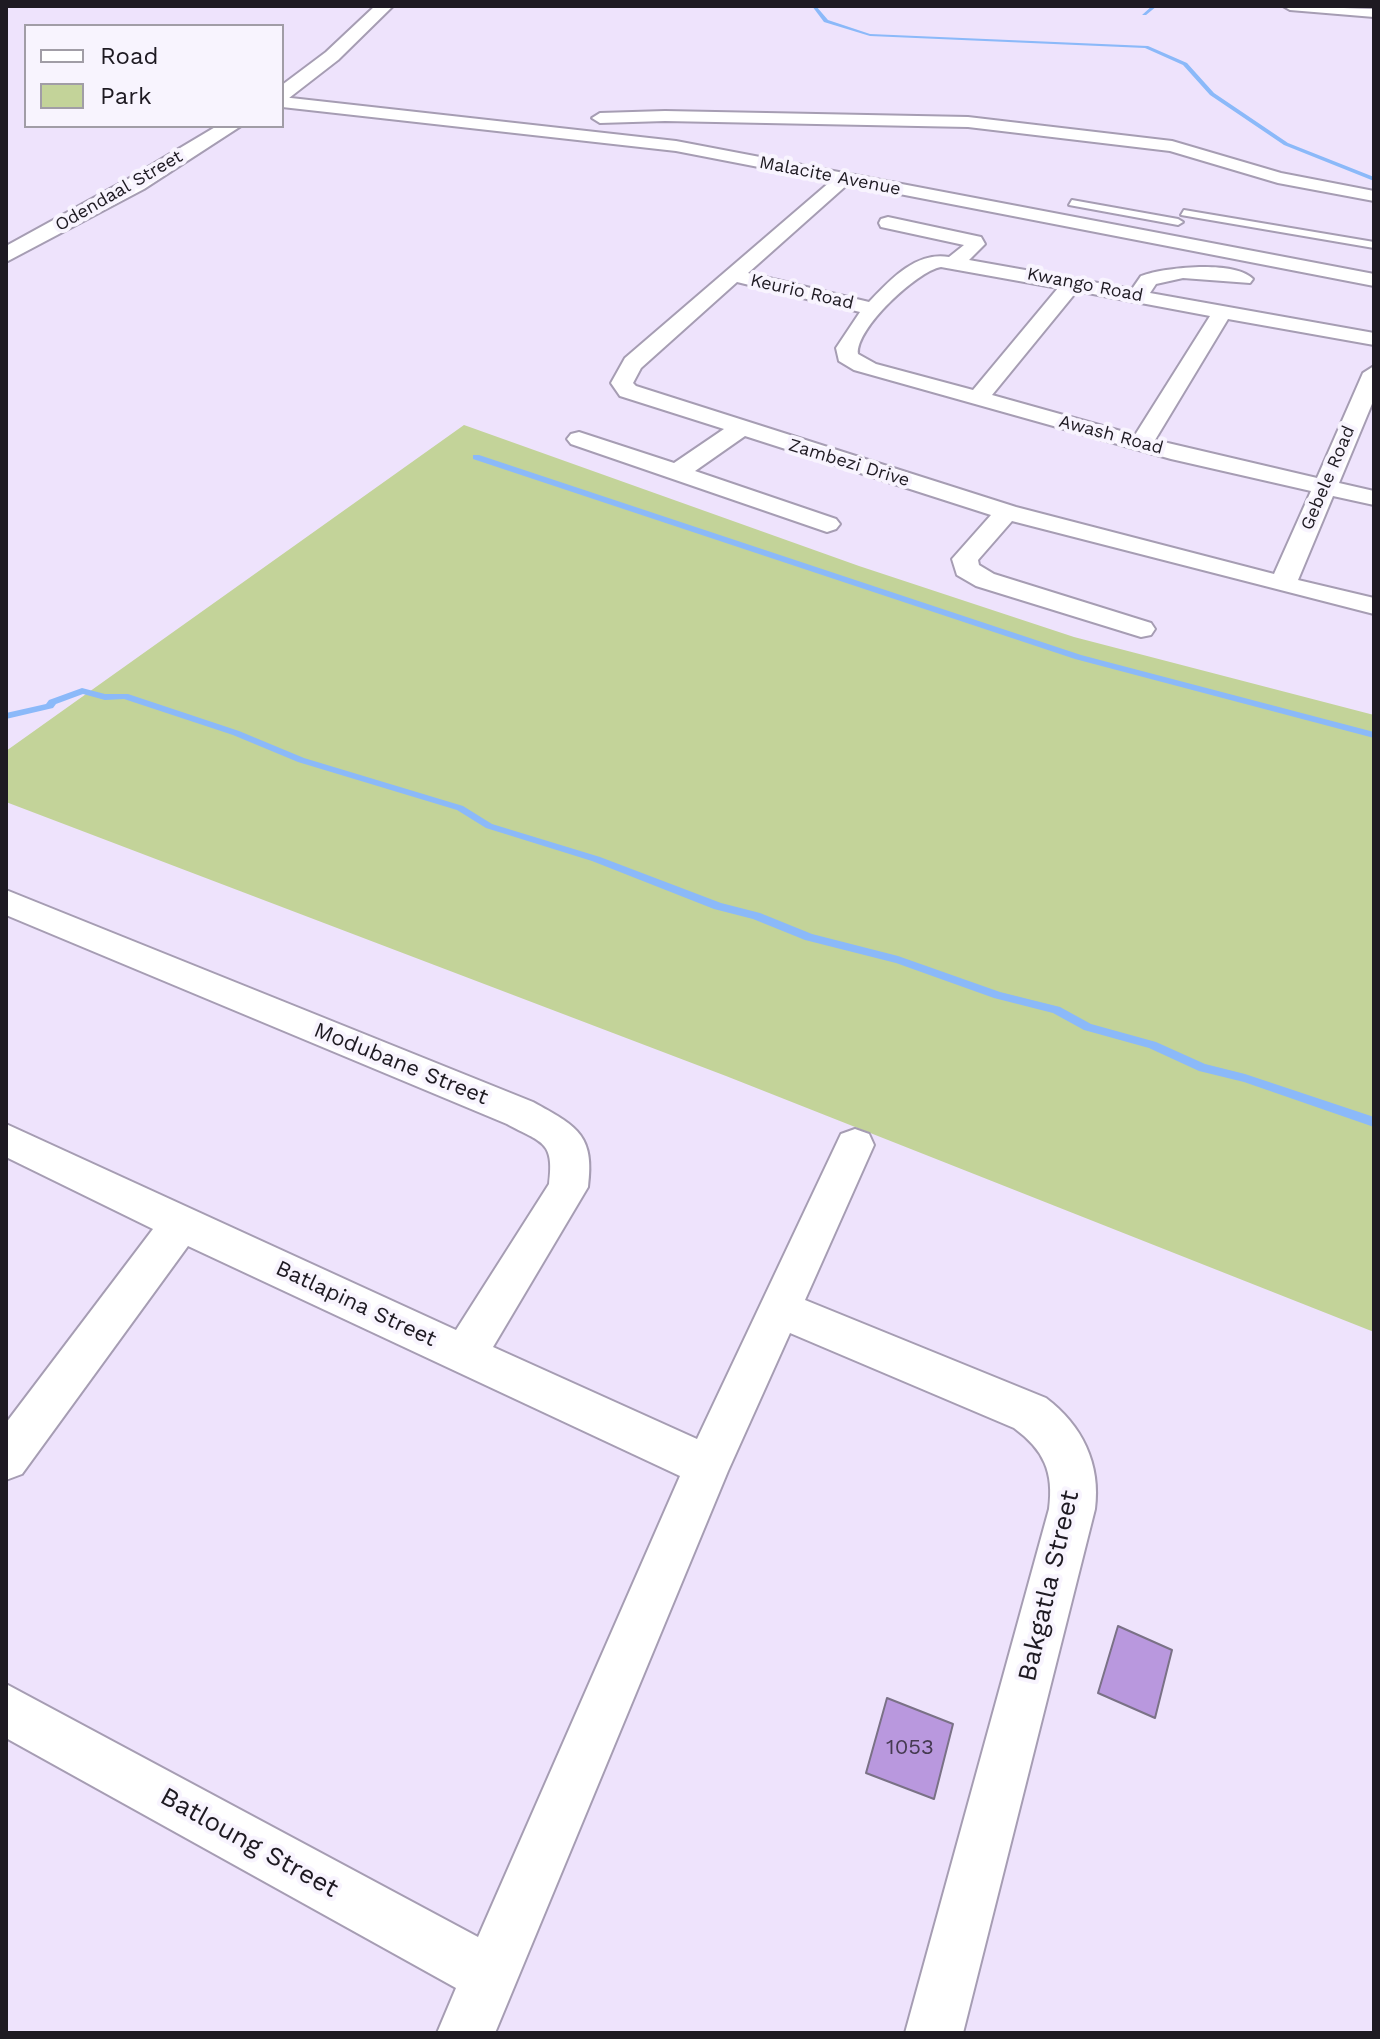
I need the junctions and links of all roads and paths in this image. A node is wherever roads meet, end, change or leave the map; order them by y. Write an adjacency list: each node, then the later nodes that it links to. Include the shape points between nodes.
1 (385, 6): 4 (street)
2 (1290, 6): 3 (street)
3 (1374, 13)
4 (284, 92)
5 (284, 102): 6 (street, Malacite Avenue)
6 (459, 121): 9 (street, Malacite Avenue, via 664,144); 10 (street, via 510,113 959,121 1161,144 1278,178)
7 (194, 128): 14 (street, Odendaal Street)
8 (228, 128): 17 (street, Odendaal Street)
9 (844, 179): 15 (street, Malacite Avenue); 19 (street, Zambezi Drive)
10 (1374, 196)
11 (1072, 203): 12 (lane)
12 (1184, 213): 15 (lane); 16 (lane)
13 (888, 223): 18 (street, via 974,241)
14 (6, 233)
15 (1168, 241): 20 (street, Malacite Avenue)
16 (1374, 245)
17 (6, 255)
18 (956, 261): 22 (street, Kwango Road); 24 (street, Kwango Road, via 931,262 915,270)
19 (731, 275): 24 (street, Keurio Road); 30 (street, Zambezi Drive, via 633,363 622,383 628,391)
20 (1374, 280)
21 (1261, 282): 23 (street, via 1201,272 1169,274 1148,280)
22 (1073, 283): 23 (street, Kwango Road); 29 (street)
23 (1139, 295): 25 (street, Kwango Road)
24 (874, 309): 27 (street, Kwango Road, via 847,340 845,352)
25 (1222, 312): 26 (street, Kwango Road); 32 (street)
26 (1374, 339)
27 (851, 360): 29 (street, Awash Road)
28 (1374, 373): 34 (street, Gebele Road)
29 (978, 398): 32 (street, Awash Road)
30 (740, 429): 33 (street); 36 (street, Zambezi Drive)
31 (579, 439): 33 (street)
32 (1141, 443): 34 (street, Awash Road)
33 (677, 472): 37 (street)
34 (1323, 487): 35 (street, Awash Road); 38 (street, Gebele Road)
35 (1374, 498)
36 (1007, 512): 38 (street, Zambezi Drive); 40 (street, via 965,559 966,569 985,580)
37 (827, 524)
38 (1283, 584): 39 (street, Zambezi Drive)
39 (1374, 606)
40 (1141, 629)
41 (6, 902): 46 (street, Modubane Street, via 520,1113 558,1134 572,1158 568,1187)
42 (6, 1139): 44 (street, Batlapina Street)
43 (855, 1145): 45 (street)
44 (181, 1224): 46 (street, Batlapina Street); 47 (street)
45 (781, 1310): 48 (street); 52 (street, Bakgatla Street, via 1030,1413 1058,1436 1071,1465 1072,1509)
46 (465, 1354): 48 (street, Batlapina Street)
47 (6, 1459)
48 (707, 1466): 50 (street)
49 (6, 1710): 50 (street, Batloung Street)
50 (492, 1976): 51 (street)
51 (466, 2033)
52 (934, 2033)

